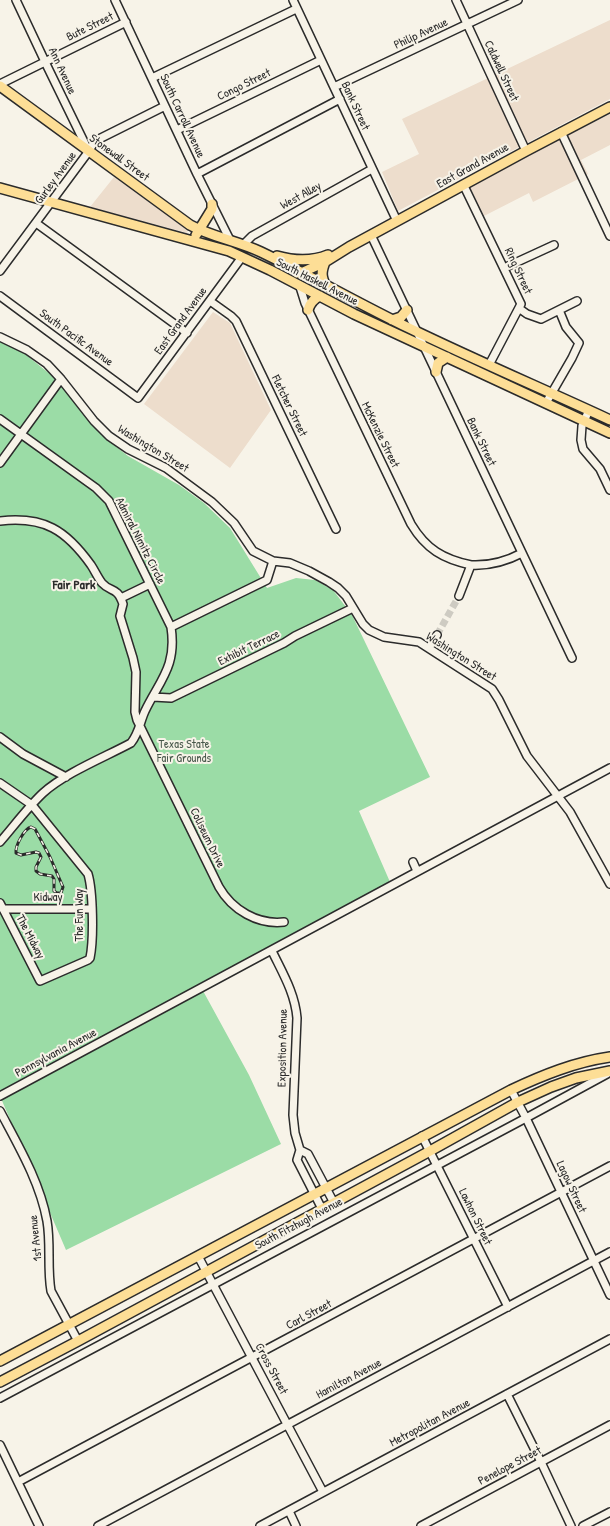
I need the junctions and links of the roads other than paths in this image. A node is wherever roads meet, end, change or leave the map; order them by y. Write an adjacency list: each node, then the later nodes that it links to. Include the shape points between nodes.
1 (16, 0): 10 (street, Ann Avenue)
2 (115, 0): 7 (street, South Carroll Avenue)
3 (293, 0): 6 (street, Bank Street)
4 (456, 0): 8 (street, Caldwell Street)
5 (518, 0): 8 (street, Philip Avenue)
6 (296, 9): 9 (street, Bank Street); 11 (street)
7 (126, 22): 10 (street, Bute Street); 11 (street, South Carroll Avenue)
8 (468, 24): 13 (street, Philip Avenue); 20 (street, Caldwell Street)
9 (321, 60): 13 (street, Bank Street); 17 (street, Congo Street)
10 (45, 62): 12 (street, Bute Street); 19 (street, Ann Avenue)
11 (152, 78): 15 (street, South Carroll Avenue)
12 (0, 85): 19 (main road, Stonewall Street)
13 (334, 87): 14 (street, Bank Street)
14 (340, 99): 21 (street, Bank Street); 22 (street)
15 (165, 106): 17 (street, South Carroll Avenue); 19 (street, Gurley Avenue, via 94,142)
16 (610, 107): 18 (main road, East Grand Avenue)
17 (177, 130): 22 (street, South Carroll Avenue)
18 (561, 132): 20 (main road, East Grand Avenue); 31 (street)
19 (88, 150): 25 (street, Gurley Avenue); 29 (main road, Stonewall Street)
20 (526, 151): 23 (main road, East Grand Avenue)
21 (372, 169): 27 (street, Bank Street); 34 (street, West Alley, via 252,236)
22 (197, 174): 26 (street, South Carroll Avenue)
23 (464, 186): 27 (main road, East Grand Avenue); 41 (street, Ring Street)
24 (0, 188): 25 (main road, South Haskell Avenue)
25 (52, 202): 28 (street, Gurley Avenue); 33 (main road, South Haskell Avenue)
26 (212, 204): 29 (main road, via 212,209); 32 (street, South Carroll Avenue)
27 (397, 221): 30 (main road, East Grand Avenue)
28 (36, 223): 43 (street, Gurley Avenue); 57 (street)
29 (199, 230): 32 (main road, Stonewall Street); 33 (main road)
30 (371, 235): 36 (main road, East Grand Avenue); 53 (street, Bank Street)
31 (610, 236)
32 (230, 240): 34 (main road, South Haskell Avenue)
33 (193, 241): 38 (main road, South Haskell Avenue, via 215,246)
34 (244, 244): 37 (main road, South Haskell Avenue)
35 (554, 245): 41 (street)
36 (349, 247): 39 (main road, East Grand Avenue); 40 (main road, East Grand Avenue)
37 (261, 252): 39 (main road, East Grand Avenue); 44 (main road, South Haskell Avenue)
38 (242, 257): 42 (main road, South Haskell Avenue); 49 (street, East Grand Avenue)
39 (307, 260): 44 (main road)
40 (325, 262): 44 (main road, East Grand Avenue); 45 (main road, via 321,274)
41 (504, 268): 51 (street, Ring Street, via 521,304)
42 (270, 270): 44 (main road); 46 (main road, South Haskell Avenue)
43 (0, 271)
44 (301, 273): 45 (main road, South Haskell Avenue); 46 (main road)
45 (326, 286): 55 (main road, South Haskell Avenue)
46 (300, 287): 48 (main road, South Haskell Avenue); 52 (street, McKenzie Street)
47 (0, 296): 65 (street, South Pacific Avenue)
48 (320, 296): 52 (main road, via 310,303); 59 (main road, South Haskell Avenue)
49 (210, 301): 57 (street, East Grand Avenue); 76 (street, Fletcher Street, via 236,321)
50 (577, 301): 54 (street)
51 (520, 309): 54 (street, via 541,319); 61 (street, Ring Street)
52 (308, 310): 79 (street, McKenzie Street, via 415,531 437,552)
53 (407, 310): 55 (main road, via 401,317); 56 (street, Bank Street)
54 (559, 310): 64 (street, via 566,327 578,343)
55 (392, 320): 56 (main road, South Haskell Avenue)
56 (417, 332): 59 (street, Bank Street); 61 (main road, South Haskell Avenue)
57 (187, 333): 65 (street, East Grand Avenue)
58 (0, 337): 63 (street, Washington Street, via 38,358)
59 (424, 346): 60 (main road, South Haskell Avenue); 62 (street, Bank Street)
60 (447, 357): 62 (main road, via 438,363); 66 (main road, South Haskell Avenue)
61 (489, 365): 64 (main road, South Haskell Avenue)
62 (436, 372): 77 (street, Bank Street)
63 (61, 380): 72 (street); 78 (street, Washington Street, via 109,436 128,449 166,468 201,493 226,514 253,551)
64 (552, 393): 66 (street); 67 (main road, South Haskell Avenue)
65 (138, 398)
66 (546, 403): 70 (main road, South Haskell Avenue)
67 (589, 410): 69 (main road, South Haskell Avenue); 70 (street)
68 (0, 419): 72 (street, Admiral Nimitz Circle)
69 (610, 420)
70 (584, 421): 71 (main road, South Haskell Avenue); 74 (street, via 581,440 583,449 600,469)
71 (610, 433)
72 (22, 434): 73 (street); 80 (street, Admiral Nimitz Circle, via 106,497)
73 (0, 463)
74 (610, 490)
75 (0, 521): 82 (street, via 22,519 55,529 80,551 103,585 117,592)
76 (336, 529)
77 (522, 553): 79 (street, via 497,563); 87 (street, Bank Street)
78 (273, 561): 83 (street, Washington Street, via 290,563 329,582 338,588); 84 (street, via 268,580)
79 (471, 565): 81 (street)
80 (150, 584): 82 (street); 84 (street, Admiral Nimitz Circle)
81 (459, 596)
82 (121, 598): 89 (street, Coliseum Drive, via 123,604 120,616 136,672 136,712)
83 (353, 608): 86 (street, Washington Street, via 369,630 384,637 420,642); 88 (street, Exhibit Terrace, via 171,698)
84 (171, 627): 88 (street, via 170,663)
85 (437, 635): 86 (street)
86 (429, 648): 94 (street, Washington Street, via 492,689 527,756)
87 (572, 658)
88 (153, 697): 89 (street)
89 (140, 728): 92 (street, via 131,743); 102 (street, Coliseum Drive, via 224,895 236,907 255,918 273,923)
90 (0, 737): 92 (street, via 23,754)
91 (610, 768): 94 (street, Pennsylvania Avenue)
92 (66, 778): 95 (street, via 43,793)
93 (0, 782): 95 (street, The Fun Way)
94 (558, 796): 98 (street, Pennsylvania Avenue); 99 (street, Washington Street, via 570,812)
95 (32, 805): 96 (street); 101 (street, The Fun Way, via 88,874 91,882)
96 (0, 842)
97 (413, 862): 98 (street)
98 (417, 872): 103 (street, Pennsylvania Avenue)
99 (610, 884)
100 (1, 906): 101 (street, Kidway); 104 (street, The Midway)
101 (92, 909): 104 (street, The Fun Way, via 90,958)
102 (284, 922)
103 (272, 951): 108 (street, Pennsylvania Avenue); 113 (street, Exposition Avenue, via 296,1004 293,1115)
104 (40, 981)
105 (610, 1057): 107 (main road, South Fitzhugh Avenue, via 564,1068)
106 (610, 1072): 109 (main road, South Fitzhugh Avenue, via 576,1078); 111 (street, South Fitzhugh Avenue)
107 (511, 1090): 109 (street, Lagow Street); 112 (main road, South Fitzhugh Avenue)
108 (0, 1096)
109 (518, 1102): 111 (street, Lagow Street); 114 (main road, South Fitzhugh Avenue)
110 (0, 1111): 130 (street, 1st Avenue, via 27,1165 42,1204 49,1237 51,1291)
111 (526, 1118): 115 (street, South Fitzhugh Avenue); 118 (street, Lagow Street)
112 (422, 1136): 114 (street, Lawhon Street); 117 (main road, South Fitzhugh Avenue)
113 (300, 1150): 117 (street, Exposition Avenue, via 308,1154); 119 (street, Exposition Avenue, via 297,1160)
114 (430, 1151): 115 (street, Lawhon Street); 120 (main road, South Fitzhugh Avenue)
115 (437, 1165): 122 (street, Lawhon Street); 127 (street, South Fitzhugh Avenue)
116 (610, 1166): 118 (street, Carl Street)
117 (326, 1187): 119 (main road, South Fitzhugh Avenue); 120 (street, Exposition Avenue)
118 (561, 1192): 122 (street, Carl Street); 125 (street, Lagow Street)
119 (314, 1194): 121 (street, Exposition Avenue); 124 (main road, South Fitzhugh Avenue)
120 (334, 1203): 121 (main road, South Fitzhugh Avenue)
121 (322, 1210): 126 (main road, South Fitzhugh Avenue)
122 (474, 1239): 129 (street, Lawhon Street); 133 (street, Carl Street)
123 (610, 1252): 125 (street, Hamilton Avenue)
124 (198, 1256): 126 (street, Cross Street); 130 (main road, South Fitzhugh Avenue)
125 (594, 1261): 128 (street, Lagow Street); 129 (street, Hamilton Avenue)
126 (206, 1271): 127 (street, Cross Street); 132 (main road, South Fitzhugh Avenue)
127 (213, 1284): 133 (street, Cross Street); 137 (street, South Fitzhugh Avenue)
128 (610, 1295)
129 (508, 1307): 138 (street, Hamilton Avenue)
130 (69, 1324): 132 (street, 1st Avenue); 134 (main road, South Fitzhugh Avenue)
131 (610, 1339): 136 (street, Metropolitan Avenue)
132 (78, 1341): 135 (main road, South Fitzhugh Avenue)
133 (252, 1357): 138 (street, Cross Street); 142 (street, Carl Street)
134 (0, 1362)
135 (0, 1382)
136 (507, 1394): 141 (street); 143 (street, Metropolitan Avenue)
137 (0, 1398)
138 (288, 1425): 143 (street, Cross Street); 147 (street, Hamilton Avenue)
139 (610, 1425): 141 (street, Penelope Street)
140 (0, 1445): 142 (street)
141 (541, 1462): 150 (street, Penelope Street); 151 (street)
142 (18, 1482): 146 (street)
143 (323, 1492): 144 (street, Metropolitan Avenue)
144 (289, 1511): 148 (street, Metropolitan Avenue); 149 (street)
145 (610, 1512): 152 (street)
146 (39, 1526)
147 (98, 1526)
148 (260, 1526)
149 (296, 1526)
150 (420, 1526)
151 (571, 1526)
152 (583, 1526)

